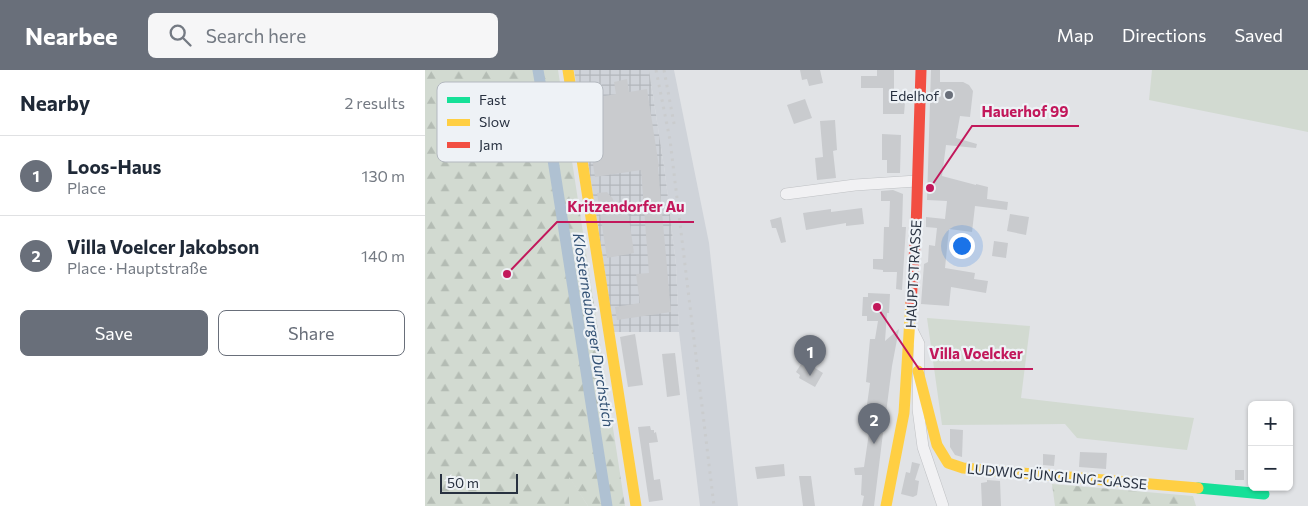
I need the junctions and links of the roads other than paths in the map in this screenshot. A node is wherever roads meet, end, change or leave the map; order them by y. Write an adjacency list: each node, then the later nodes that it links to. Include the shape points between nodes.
1 (921, 70): 3 (street, HAUPTSTRASSE)
2 (582, 162): 8 (street)
3 (917, 181): 4 (street); 5 (street, HAUPTSTRASSE)
4 (786, 194)
5 (911, 328): 6 (street, via 919,344); 9 (street, HAUPTSTRASSE, via 904,412)
6 (918, 371): 7 (street, LUDWIG-JÜNGLING-GASSE, via 937,445 948,463 963,468); 10 (street, via 923,447)
7 (1263, 494)
8 (636, 506)
9 (886, 506)
10 (943, 506)

